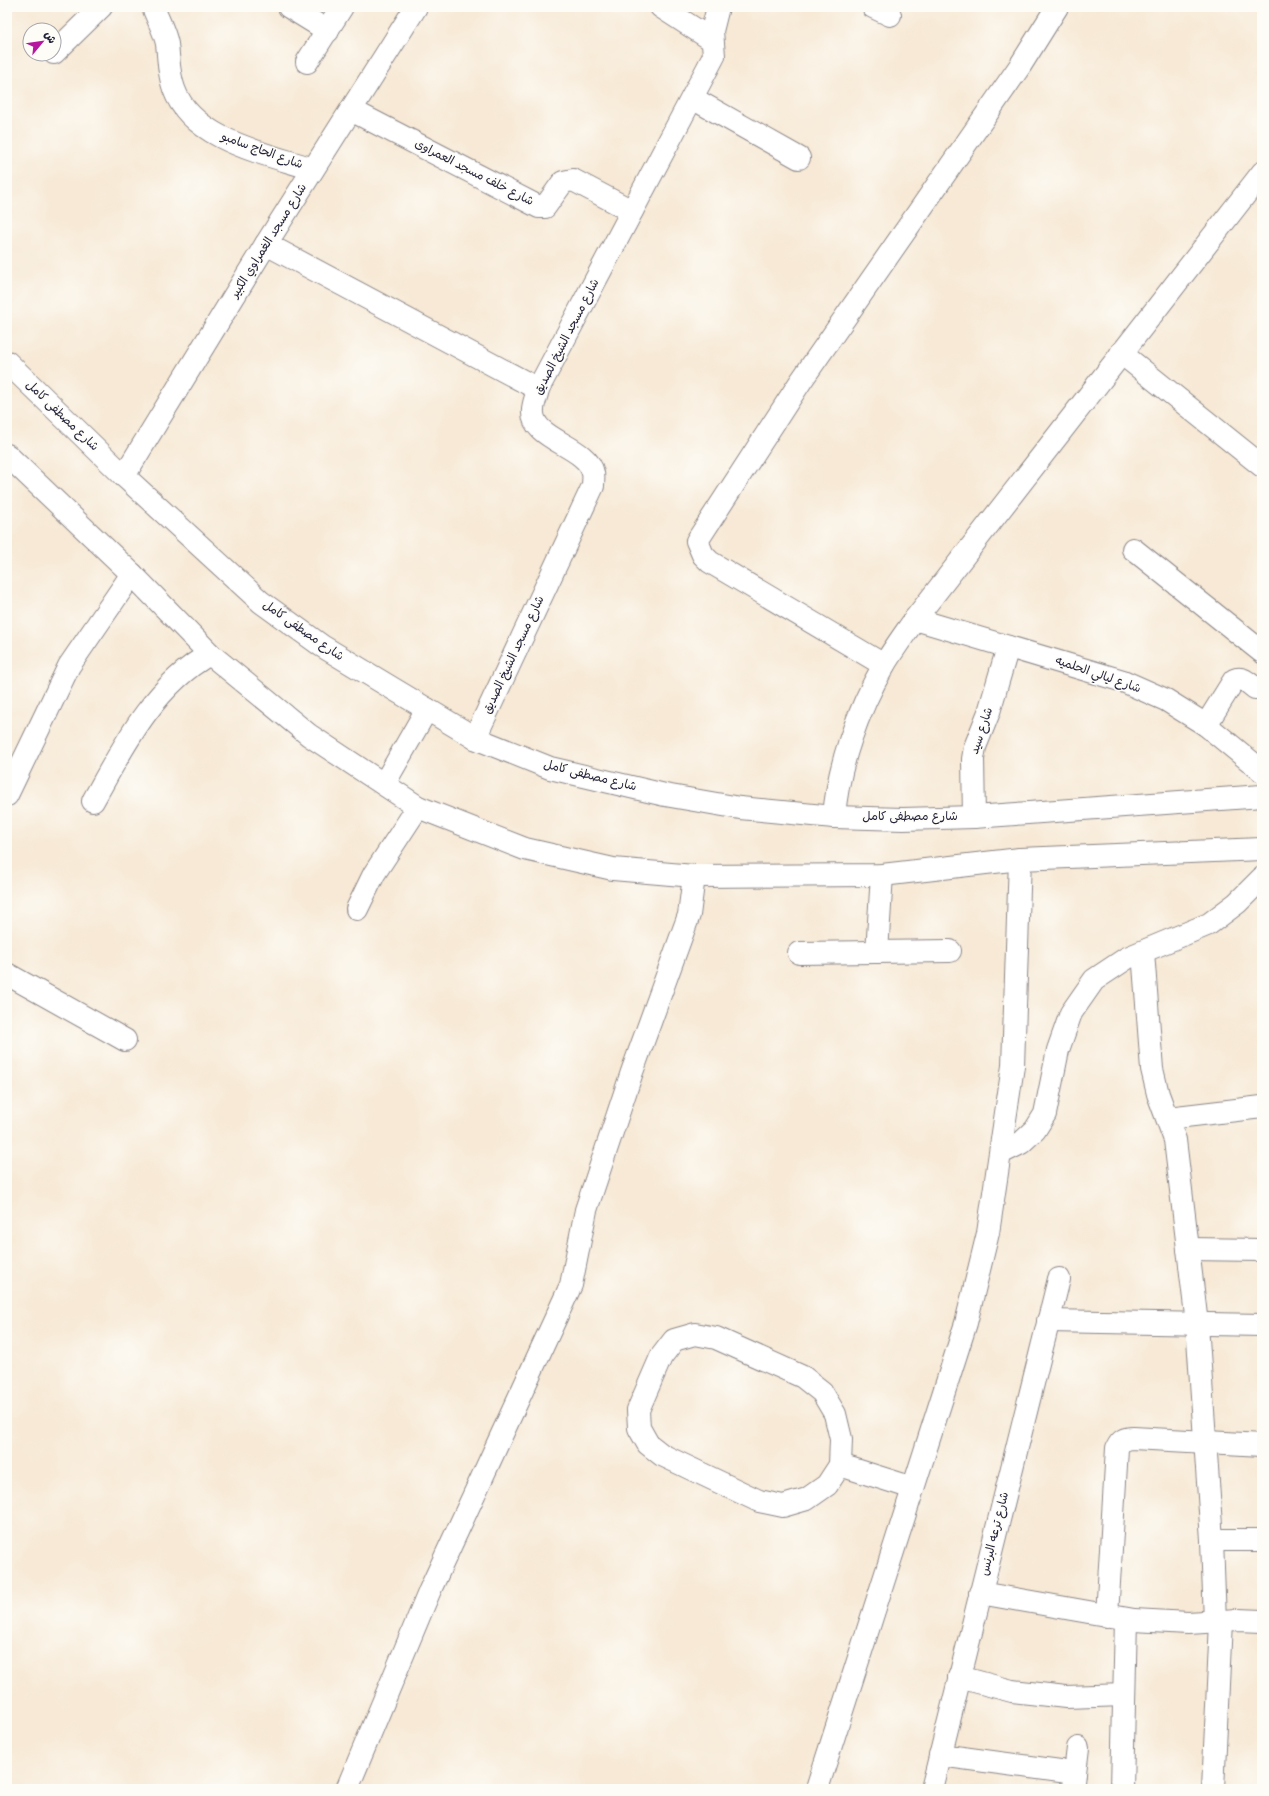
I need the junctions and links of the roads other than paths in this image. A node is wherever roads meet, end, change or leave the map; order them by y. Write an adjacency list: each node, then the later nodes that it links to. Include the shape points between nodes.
1 (101, 7): 11 (street)
2 (153, 7): 16 (street, شارع الحاج سامبو, via 167,42 168,67 174,90 187,111 204,128 226,140)
3 (289, 7): 9 (street)
4 (342, 7): 9 (street)
5 (416, 7): 14 (street, شارع مسجد الغمراوي الكبير)
6 (661, 7): 10 (street)
7 (718, 7): 10 (street, شارع مسجد الشيخ الصديق, via 713,22)
8 (1058, 7): 32 (street, via 1020,66 801,381 697,541 702,555 710,562)
9 (328, 31): 12 (street)
10 (712, 40): 13 (street, شارع مسجد الشيخ الصديق, via 714,56)
11 (62, 45)
12 (307, 62)
13 (692, 98): 15 (street); 18 (street, شارع مسجد الشيخ الصديق)
14 (351, 110): 16 (street, شارع مسجد الغمراوي الكبير); 18 (street, شارع خلف مسجد العمراوى, via 539,207 545,207 563,182 573,180)
15 (799, 158)
16 (313, 169): 19 (street, شارع مسجد الغمراوي الكبير)
17 (1262, 173): 20 (street)
18 (632, 211): 22 (street, شارع مسجد الشيخ الصديق)
19 (266, 244): 22 (street); 25 (street, شارع مسجد الغمراوي الكبير)
20 (1122, 353): 24 (street); 28 (street)
21 (7, 362): 25 (street, شارع مصطفى كامل)
22 (538, 389): 36 (street, شارع مسجد الشيخ الصديق, via 532,411 537,424 546,434 588,462 593,473 593,486)
23 (7, 455): 27 (street)
24 (1262, 466)
25 (124, 476): 34 (street, شارع مصطفى كامل, via 261,602 322,646)
26 (1133, 549): 30 (street)
27 (132, 574): 31 (street); 39 (street, via 69,666)
28 (915, 619): 29 (street, شارع ليالي الحلميه); 32 (street)
29 (1008, 646): 35 (street, شارع ليالي الحلميه, via 1123,681 1166,700); 44 (street, شارع سيد, via 989,712 974,746)
30 (1262, 652)
31 (210, 654): 38 (street, via 309,735); 41 (street, via 192,664 155,701)
32 (884, 665): 43 (street, via 862,708 846,753)
33 (1262, 687): 35 (street, via 1255,688 1243,679 1234,680)
34 (427, 709): 36 (street, شارع مصطفى كامل); 38 (street)
35 (1206, 725): 37 (street, شارع ليالي الحلميه)
36 (475, 738): 43 (street, شارع مصطفى كامل, via 550,768 665,795 740,808)
37 (1262, 771)
38 (384, 784): 42 (street)
39 (7, 794)
40 (1262, 796): 44 (street, شارع مصطفى كامل)
41 (93, 801)
42 (418, 807): 48 (street, via 525,849 613,869); 50 (street, via 374,874)
43 (834, 817): 44 (street, شارع مصطفى كامل)
44 (974, 817)
45 (1262, 849): 46 (street)
46 (1020, 859): 47 (street); 59 (street, via 1014,1066)
47 (882, 875): 48 (street); 52 (street)
48 (694, 876): 81 (street, via 689,916 632,1072 586,1210 571,1285 430,1590)
49 (1262, 878): 53 (street, via 1238,903 1209,924)
50 (357, 909)
51 (950, 951): 52 (street)
52 (877, 952): 54 (street)
53 (1143, 952): 58 (street, via 1152,1069 1158,1094); 59 (street, via 1127,958 1094,980 1071,1013 1058,1050 1045,1114 1035,1130 1021,1143)
54 (799, 953)
55 (7, 974): 56 (street)
56 (125, 1040)
57 (1262, 1107): 58 (street)
58 (1168, 1118): 60 (street, via 1175,1140)
59 (1001, 1153): 69 (street, via 988,1233 966,1323)
60 (1188, 1249): 61 (street); 64 (street)
61 (1262, 1250)
62 (1059, 1279): 63 (street, شارع ترعه البرنس)
63 (1048, 1321): 64 (street); 72 (street, شارع ترعه البرنس)
64 (1197, 1324): 65 (street); 66 (street)
65 (1262, 1325)
66 (1206, 1443): 67 (street); 70 (street); 73 (street, via 1126,1438 1117,1448)
67 (1262, 1445)
68 (840, 1465): 68 (street, via 827,1485 807,1499 783,1506 759,1501 662,1455 648,1444 639,1428 638,1410 660,1357 674,1340 695,1334 716,1338 803,1376 822,1392 835,1414 841,1439); 69 (street)
69 (913, 1488): 82 (street)
70 (1212, 1540): 71 (street); 75 (street)
71 (1262, 1540)
72 (980, 1593): 73 (street); 76 (street, شارع ترعه البرنس)
73 (1117, 1617): 75 (street, via 1188,1623); 77 (street)
74 (1262, 1621): 75 (street)
75 (1218, 1622): 85 (street)
76 (959, 1677): 77 (street, via 1012,1691 1058,1696); 79 (street, شارع ترعه البرنس)
77 (1124, 1695): 84 (street)
78 (1078, 1748): 80 (street)
79 (940, 1755): 80 (street); 83 (street, شارع ترعه البرنس)
80 (1074, 1781)
81 (347, 1789)
82 (817, 1789)
83 (932, 1789)
84 (1122, 1789)
85 (1213, 1789)

